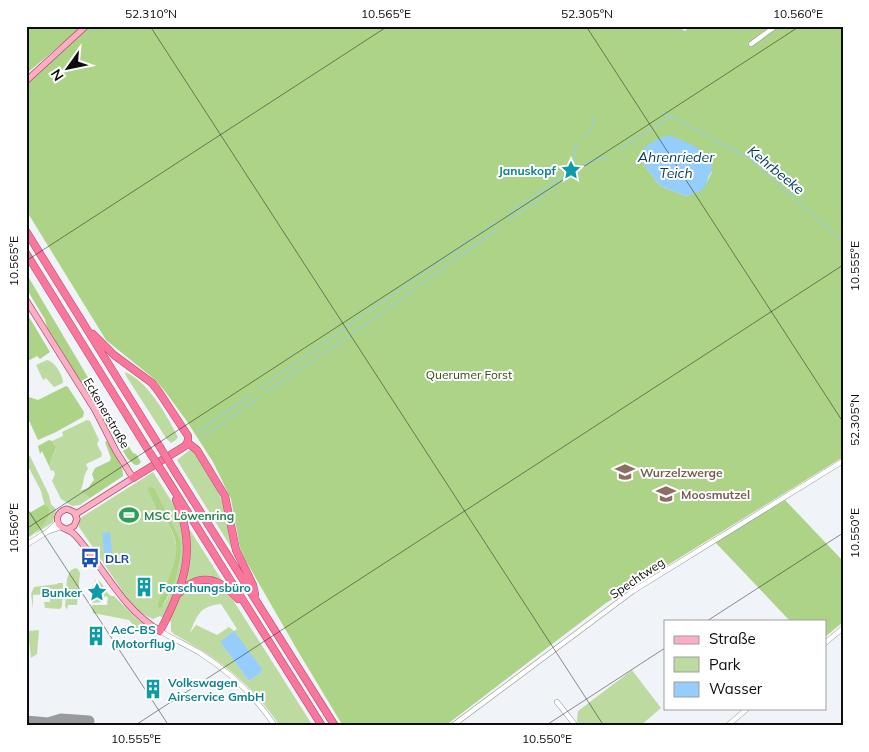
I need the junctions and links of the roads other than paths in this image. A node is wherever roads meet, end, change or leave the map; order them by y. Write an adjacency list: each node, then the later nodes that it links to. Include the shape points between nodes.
1 (86, 26): 4 (main road)
2 (776, 26): 3 (street)
3 (751, 44)
4 (26, 81)
5 (26, 231): 8 (highway)
6 (26, 253): 12 (highway, bridge)
7 (26, 300): 11 (main road, Eckenerstraße)
8 (81, 321): 9 (highway, via 114,355 156,388 188,434); 19 (highway, bridge)
9 (188, 443): 11 (highway); 19 (highway, via 198,450 224,496 236,550)
10 (843, 461): 29 (street, Spechtweg, via 633,591)
11 (133, 478): 13 (main road)
12 (166, 478): 18 (highway, via 183,516 188,539 186,565); 20 (highway)
13 (76, 514): 14 (main road); 15 (main road, via 63,510 58,515)
14 (75, 525): 15 (main road); 17 (main road)
15 (62, 526): 16 (street); 17 (main road, via 75,534)
16 (26, 545)
17 (83, 545): 22 (main road, via 124,600)
18 (176, 596): 20 (highway, via 193,582 215,581 229,589); 22 (highway)
19 (257, 601): 28 (highway)
20 (254, 618): 27 (highway)
21 (842, 629): 23 (street)
22 (160, 630): 26 (street, via 223,669 250,693)
23 (826, 642)
24 (557, 702): 30 (street)
25 (746, 710): 31 (street)
26 (276, 726)
27 (322, 726)
28 (335, 726)
29 (452, 726)
30 (576, 726)
31 (727, 726)

